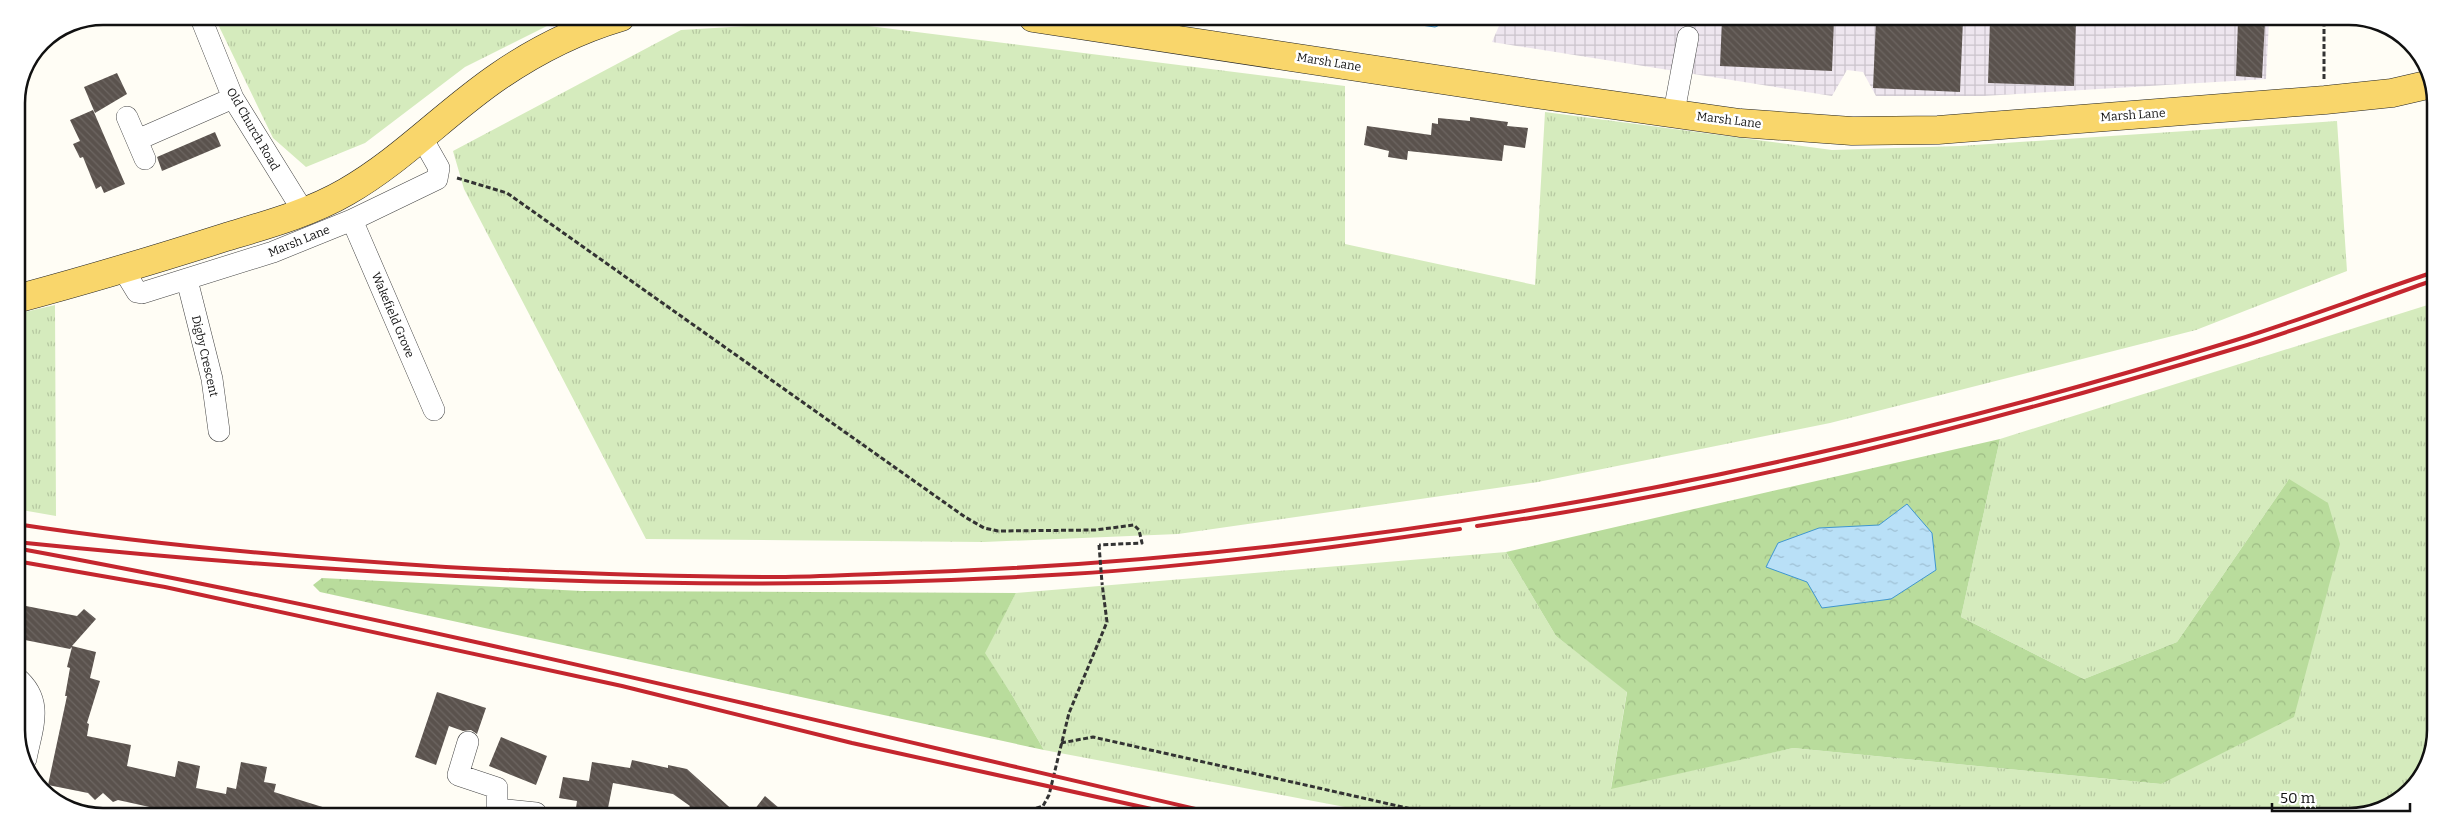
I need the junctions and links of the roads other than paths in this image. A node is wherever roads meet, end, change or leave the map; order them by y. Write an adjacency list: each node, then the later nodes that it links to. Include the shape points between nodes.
1 (204, 25): 6 (street, Old Church Road)
2 (595, 25): 9 (main road, via 534,53 498,76)
3 (1079, 25): 7 (main road, Marsh Lane)
4 (1688, 38): 7 (street)
5 (2424, 85): 7 (main road, Marsh Lane, via 2392,93 2325,100 1938,130 1842,130 1740,123)
6 (233, 98): 8 (street, via 141,149); 10 (street, Old Church Road)
7 (1674, 112)
8 (127, 117)
9 (422, 138): 10 (main road, via 366,180); 11 (street, Marsh Lane, via 439,168 437,180)
10 (302, 211): 12 (main road)
11 (352, 220): 13 (street, Marsh Lane, via 273,252); 15 (street, Wakefield Grove)
12 (123, 270): 13 (street, Marsh Lane, via 136,292 142,294); 14 (main road)
13 (187, 280): 16 (street, Digby Crescent, via 212,379)
14 (25, 297)
15 (434, 410)
16 (219, 431)
17 (25, 685): 19 (street, via 35,702)
18 (468, 742): 20 (street, via 458,775 497,788)
19 (28, 748)
20 (496, 808)

